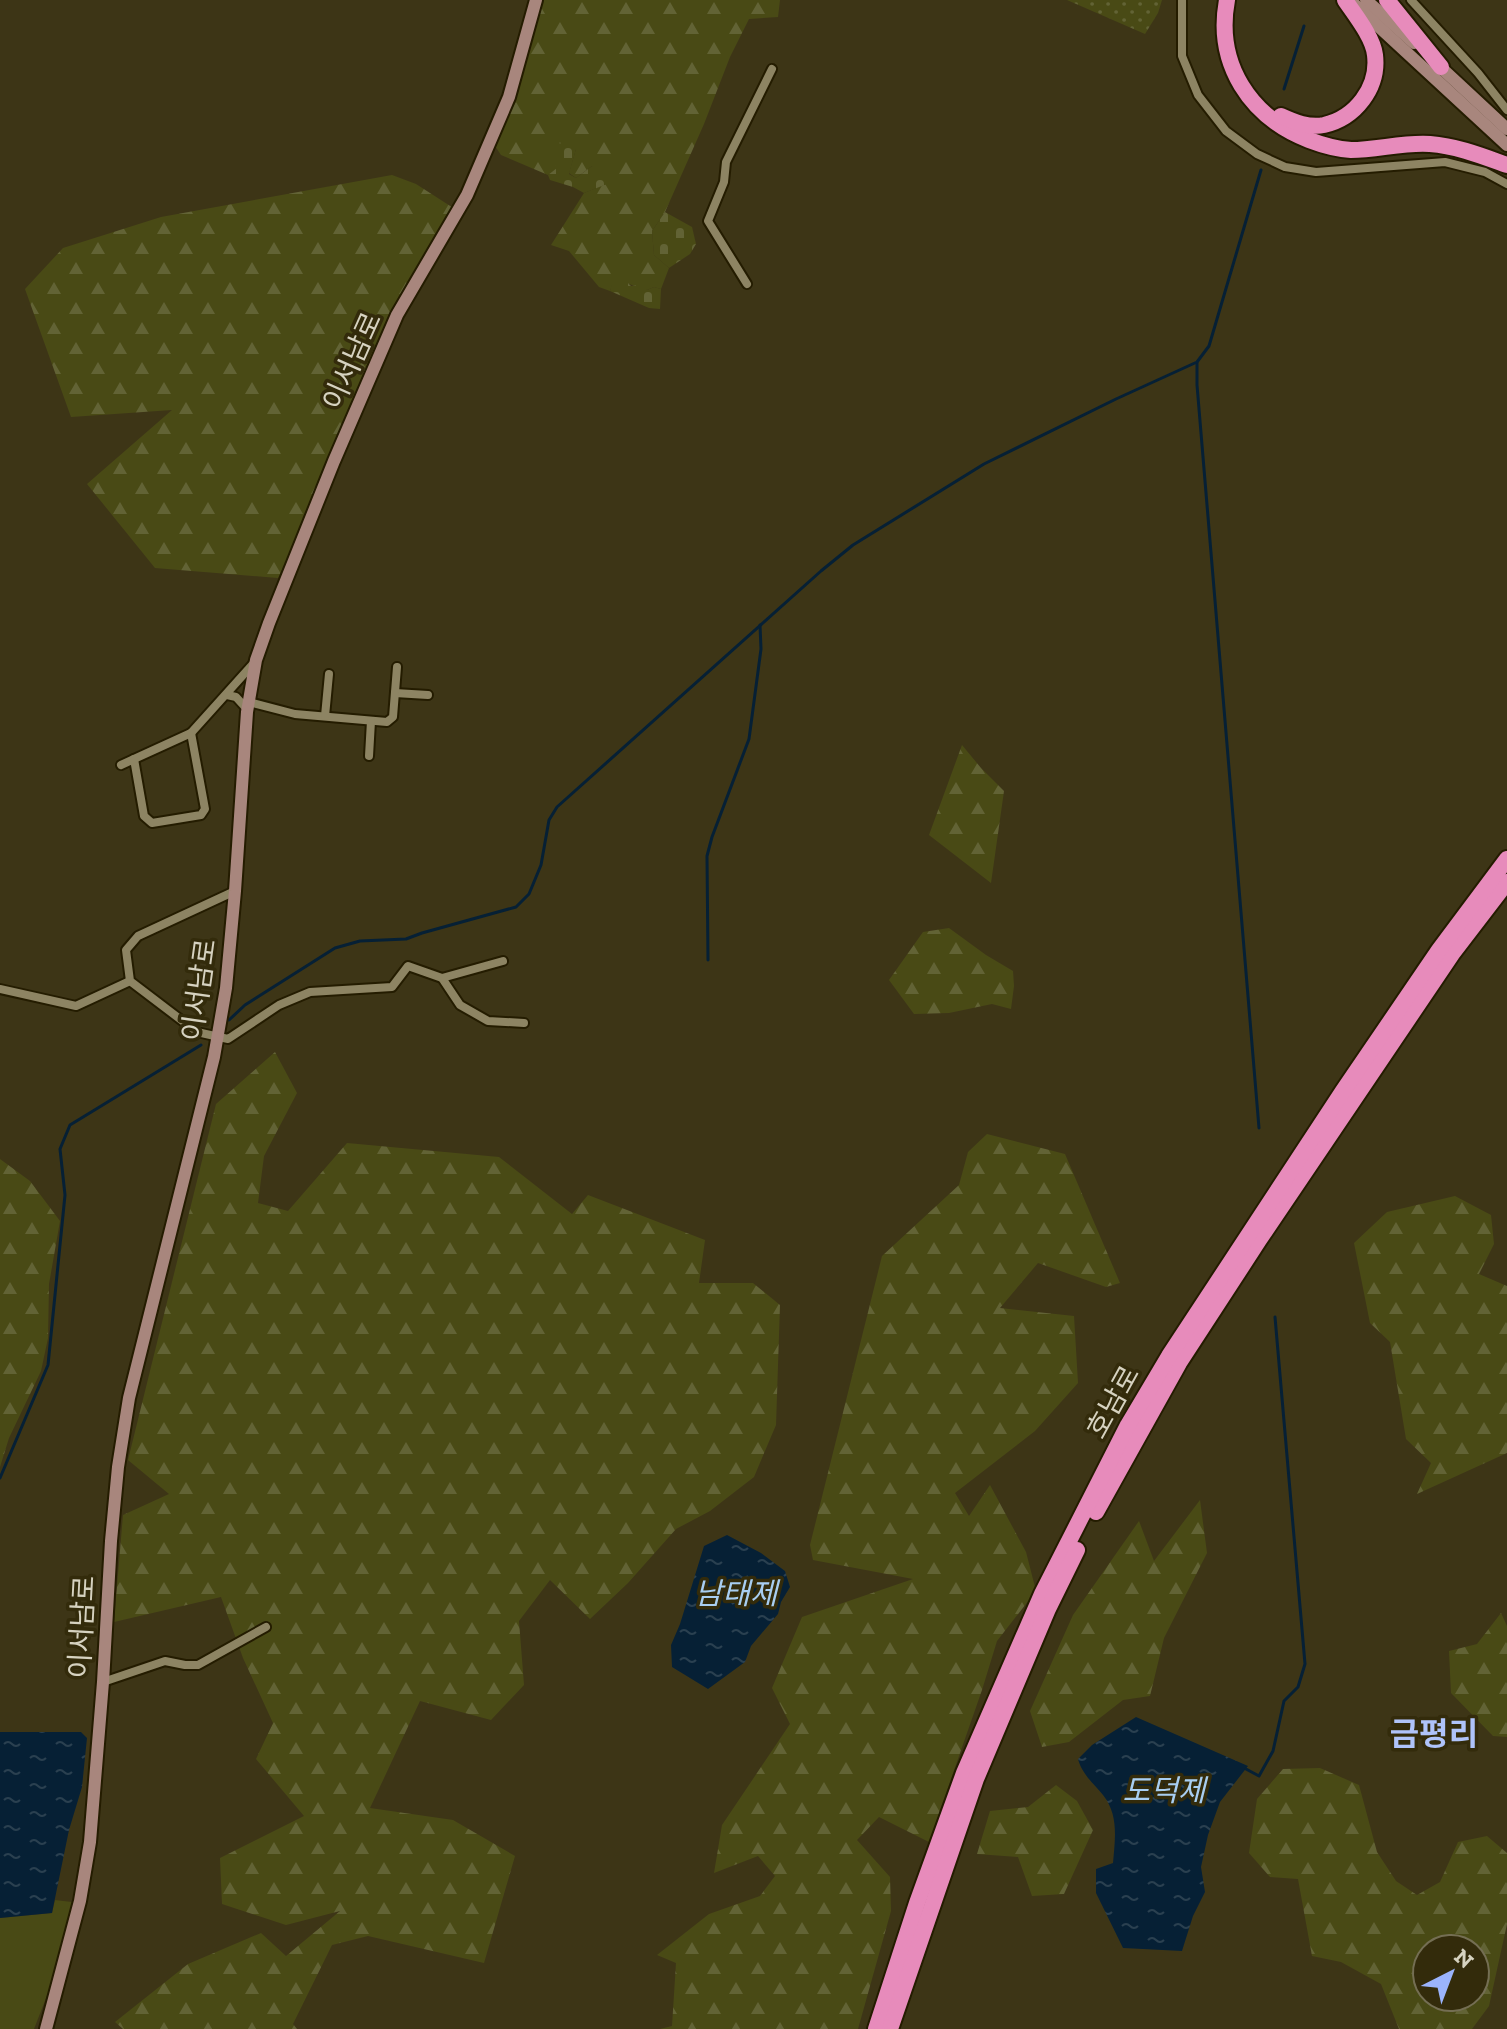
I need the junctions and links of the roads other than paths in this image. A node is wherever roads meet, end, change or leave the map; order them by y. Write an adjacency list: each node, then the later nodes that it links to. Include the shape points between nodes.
1 (536, 0): 17 (main road, 이서남로, via 509,97 467,195 397,315)
2 (1182, 0): 15 (street, via 1182,56 1198,95 1226,131 1257,154 1285,167 1316,172 1445,162)
3 (1227, 0): 14 (highway, via 1226,49 1246,93 1297,135 1350,150 1429,144)
4 (1237, 0): 5 (highway, via 1234,21 1248,79 1282,117 1321,126 1353,111 1373,79 1375,55)
5 (1347, 0): 13 (main road)
6 (1366, 0): 9 (main road)
7 (1387, 0): 9 (highway)
8 (1411, 0): 11 (street)
9 (1441, 67): 12 (main road)
10 (772, 69): 16 (street, via 726,162 708,221)
11 (1507, 110)
12 (1507, 129)
13 (1507, 145)
14 (1507, 165)
15 (1507, 184)
16 (747, 284)
17 (256, 660): 21 (street); 23 (main road, 이서남로)
18 (397, 667): 20 (street)
19 (329, 674): 24 (street)
20 (395, 693): 22 (street); 25 (street, via 393,717)
21 (227, 695): 23 (street); 26 (street)
22 (428, 695)
23 (248, 705): 24 (street); 32 (main road, 이서남로)
24 (325, 716): 25 (street)
25 (371, 721): 27 (street)
26 (191, 733): 28 (street); 28 (street, via 205,809 201,815 152,823 144,816)
27 (369, 756)
28 (134, 759): 29 (street)
29 (121, 765)
30 (1507, 859): 41 (highway, 호남로, via 1343,1091 1128,1425 1010,1664)
31 (1507, 882): 45 (highway, 호남로, via 1452,954 1251,1252 1179,1363 1097,1511 1048,1609 976,1779)
32 (235, 891): 35 (street, via 138,936 126,950); 38 (main road, 이서남로)
33 (503, 961): 34 (street)
34 (442, 978): 37 (street, via 460,1005 488,1021); 38 (street, via 408,966 392,987 310,992 279,1005 228,1039)
35 (130, 981): 36 (street, via 76,1006); 38 (street, via 197,1032)
36 (0, 989)
37 (524, 1023)
38 (218, 1036): 40 (main road, 이서남로, via 129,1398 111,1541)
39 (266, 1627): 40 (street, via 198,1665 165,1661)
40 (103, 1682): 42 (main road, 이서남로, via 90,1842)
41 (917, 1903): 43 (highway, via 909,1910); 44 (highway, 호남로)
42 (46, 2029)
43 (866, 2029)
44 (876, 2029)
45 (890, 2029)

